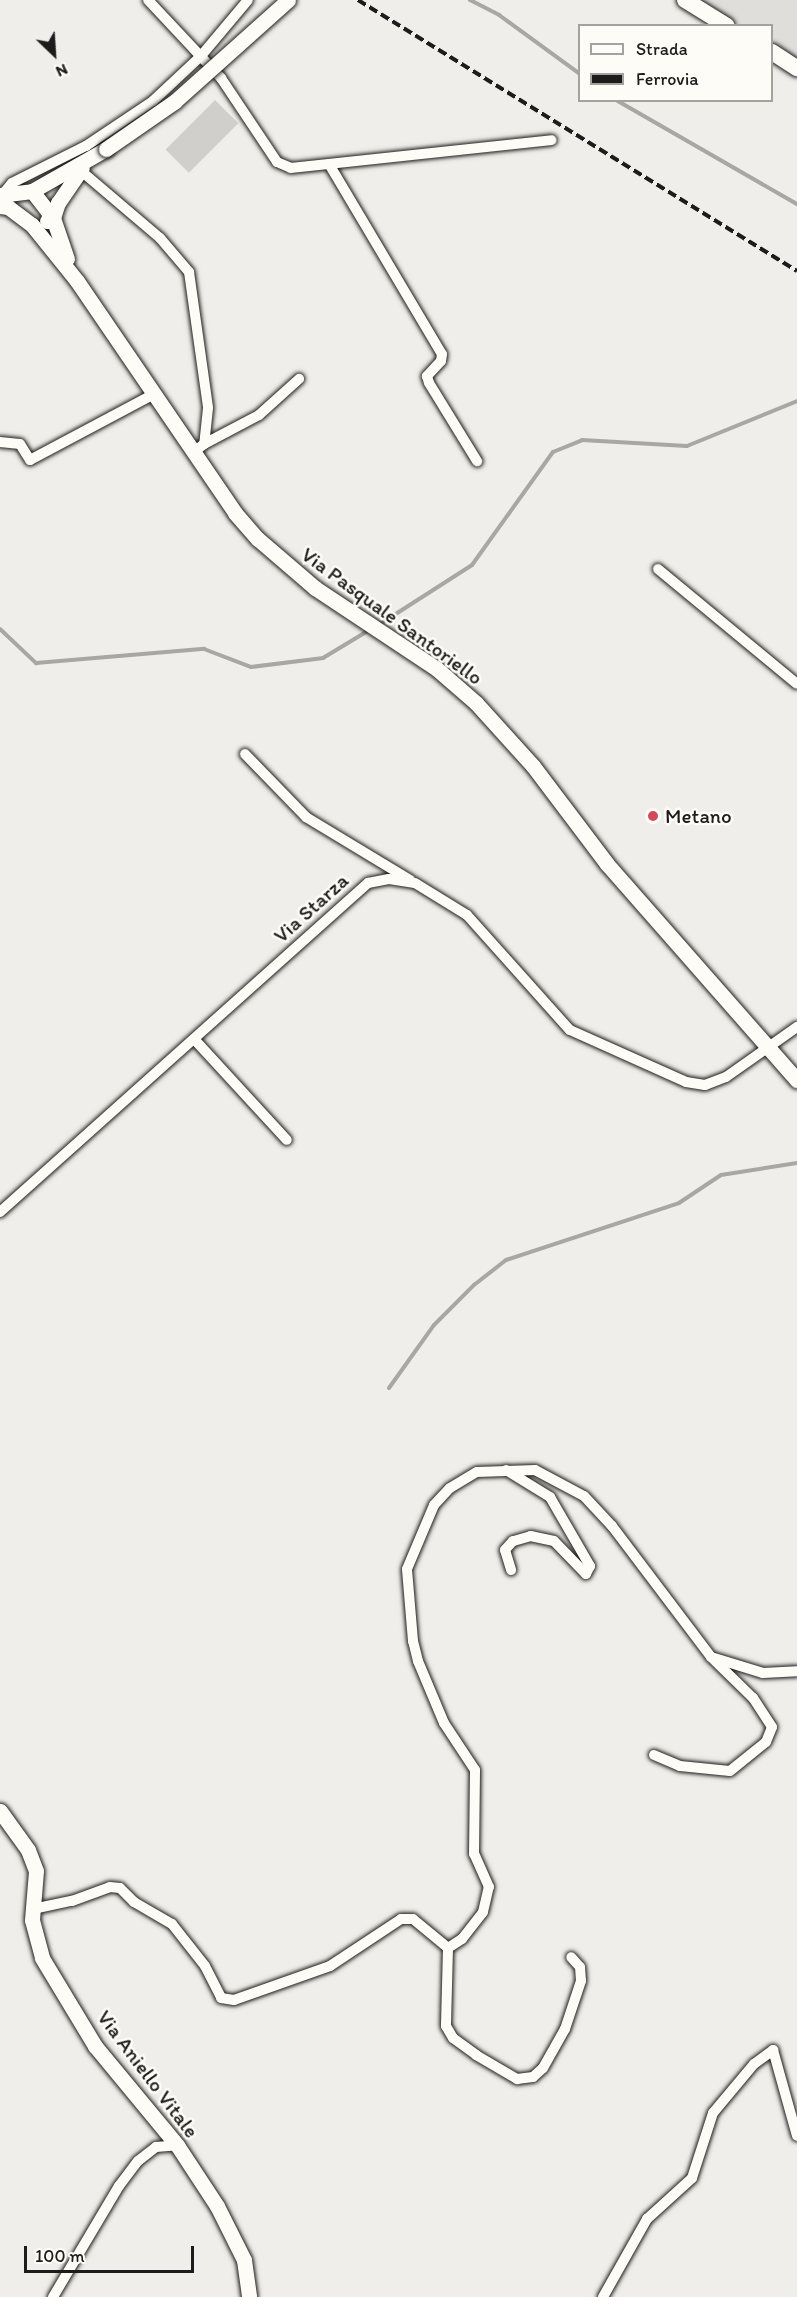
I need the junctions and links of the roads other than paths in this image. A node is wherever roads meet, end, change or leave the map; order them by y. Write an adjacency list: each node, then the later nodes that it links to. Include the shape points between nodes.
1 (148, 0): 7 (street)
2 (248, 0): 7 (street)
3 (288, 0): 11 (street, bridge, via 174,102)
4 (685, 0): 5 (main road)
5 (724, 24)
6 (773, 53): 8 (main road)
7 (201, 56): 10 (street, via 277,162 291,168); 12 (street, via 153,101 116,127)
8 (797, 68)
9 (551, 140): 10 (street)
10 (329, 164): 22 (street, via 442,354 441,362 427,376 429,383)
11 (83, 166): 13 (street); 15 (street, via 58,203); 21 (street, via 160,238 189,272 208,408)
12 (29, 174): 13 (street); 14 (street)
13 (32, 191): 14 (street); 15 (street); 16 (street)
14 (3, 200): 16 (street)
15 (53, 218): 16 (street); 17 (street, via 58,240)
16 (32, 225): 17 (street)
17 (77, 280): 19 (street, Via Pasquale Santoriello)
18 (299, 379): 21 (street, via 259,415)
19 (154, 394): 20 (street, via 30,460 20,444); 21 (street, Via Pasquale Santoriello)
20 (0, 442)
21 (199, 448): 29 (street, Via Pasquale Santoriello, via 258,539 315,588 444,676 510,738 607,864)
22 (477, 461)
23 (658, 569): 24 (street)
24 (797, 684)
25 (245, 754): 26 (street, via 306,817)
26 (415, 884): 28 (street, Via Starza, via 389,879 368,883); 29 (street, Via Starza, via 467,915 570,1030 645,1066 705,1085 726,1077)
27 (797, 1027): 29 (street, Via Starza)
28 (194, 1039): 31 (street); 32 (street, Via Starza)
29 (766, 1049): 30 (street, Via Pasquale Santoriello)
30 (797, 1080)
31 (287, 1140)
32 (0, 1212)
33 (506, 1470): 34 (street, via 550,1497 590,1566 586,1574 554,1541 531,1536 513,1541 505,1550); 35 (street, via 535,1470 584,1497 612,1526); 40 (street, via 477,1472 450,1488 434,1505 407,1569 418,1661 444,1723 475,1770 474,1854 489,1887 483,1912 462,1939)
34 (511, 1570)
35 (711, 1657): 36 (street, via 763,1674); 37 (street, via 730,1673 772,1727 766,1742 730,1772 680,1766)
36 (797, 1671)
37 (654, 1755)
38 (0, 1811): 39 (street, Via Aniello Vitale, via 28,1850 36,1871)
39 (33, 1909): 40 (street, via 72,1901 110,1887 120,1888 134,1902 172,1924 205,1966 221,1998 234,2000 330,1966 401,1919 413,1919); 43 (street, Via Aniello Vitale, via 34,1941 95,2046)
40 (448, 1948): 41 (street, via 446,2026 461,2043 517,2079 533,2077 543,2068 565,2030 581,1981 580,1967)
41 (571, 1957)
42 (797, 2136): 46 (street, via 773,2050 754,2064 713,2113 692,2178 647,2219)
43 (177, 2145): 44 (street, via 156,2147 138,2161); 45 (street, Via Aniello Vitale, via 238,2243)
44 (53, 2297)
45 (249, 2297)
46 (603, 2297)

